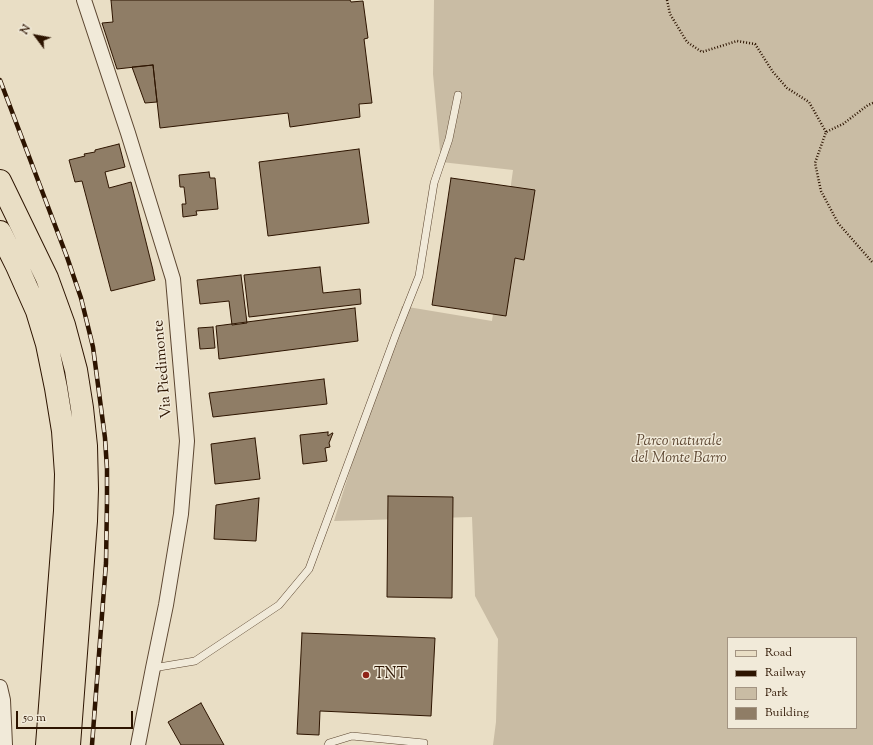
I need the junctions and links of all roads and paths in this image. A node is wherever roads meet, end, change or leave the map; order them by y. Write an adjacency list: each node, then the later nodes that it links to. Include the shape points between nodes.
1 (84, 0): 9 (street, Via Piedimonte, via 173,279 187,441 182,514)
2 (667, 0): 5 (path, via 670,14 687,42 702,52 737,41 756,44 773,72 787,88 809,102)
3 (458, 95): 9 (lane, via 449,139 434,183 419,276 309,569 279,605 195,661)
4 (873, 103): 5 (path, via 843,124)
5 (826, 132): 8 (path, via 815,163 821,191 838,223)
6 (0, 181): 14 (main road, via 47,278 64,325 76,370 82,408 86,446 86,521)
7 (0, 232): 13 (main road, via 37,311 56,388 63,431 66,511)
8 (873, 263)
9 (152, 668): 15 (street, Via Piedimonte)
10 (0, 687): 12 (street)
11 (424, 743): 16 (lane, via 352,736)
12 (5, 745)
13 (47, 745)
14 (69, 745)
15 (138, 745)
16 (328, 745)

